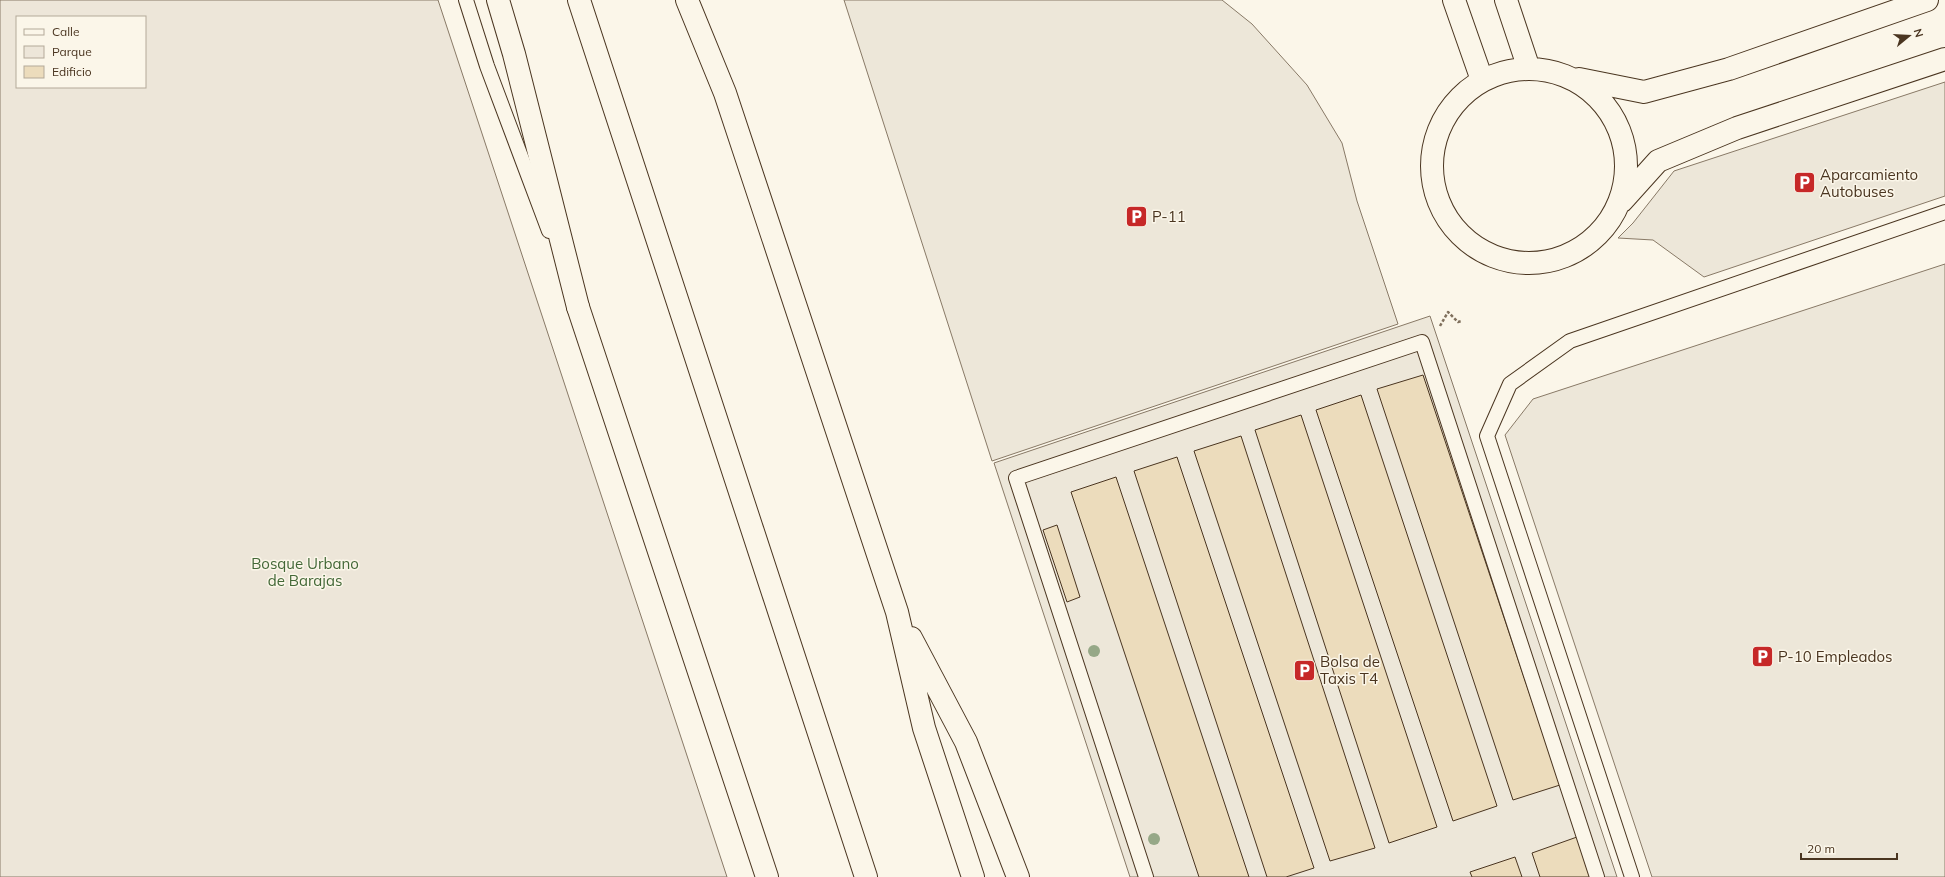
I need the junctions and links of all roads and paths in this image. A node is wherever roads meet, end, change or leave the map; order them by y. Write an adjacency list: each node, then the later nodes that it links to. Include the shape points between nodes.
1 (466, 0): 16 (lane, via 487,66)
2 (498, 0): 16 (main road)
3 (579, 0): 21 (main road)
4 (687, 0): 13 (main road)
5 (701, 0): 13 (main road)
6 (1454, 0): 12 (main road)
7 (1506, 0): 10 (main road)
8 (1928, 0): 11 (main road, via 1729,69 1644,92)
9 (1945, 59): 14 (main road, via 1737,128 1658,161)
10 (1529, 69): 11 (main road, via 1542,69); 12 (main road, via 1511,70)
11 (1572, 78): 14 (main road, via 1596,94 1615,118 1625,145 1627,175)
12 (1482, 80): 14 (main road, via 1458,99 1440,125 1432,155 1433,186 1441,209 1454,229 1472,246 1498,259 1512,262 1526,264 1555,261 1582,250 1603,231)
13 (725, 93): 19 (main road)
14 (1620, 204)
15 (1945, 212): 26 (lane, via 1570,341 1510,384 1487,436)
16 (578, 307): 20 (main road)
17 (1462, 321): 18 (path, via 1458,322 1448,312 1439,328)
18 (1434, 328)
19 (897, 612): 22 (main road, via 924,728); 23 (main road, via 966,742)
20 (767, 877)
21 (866, 877)
22 (973, 877)
23 (1018, 877)
24 (1146, 877): 25 (lane, via 1016,478 1422,342)
25 (1597, 877)
26 (1632, 877)

